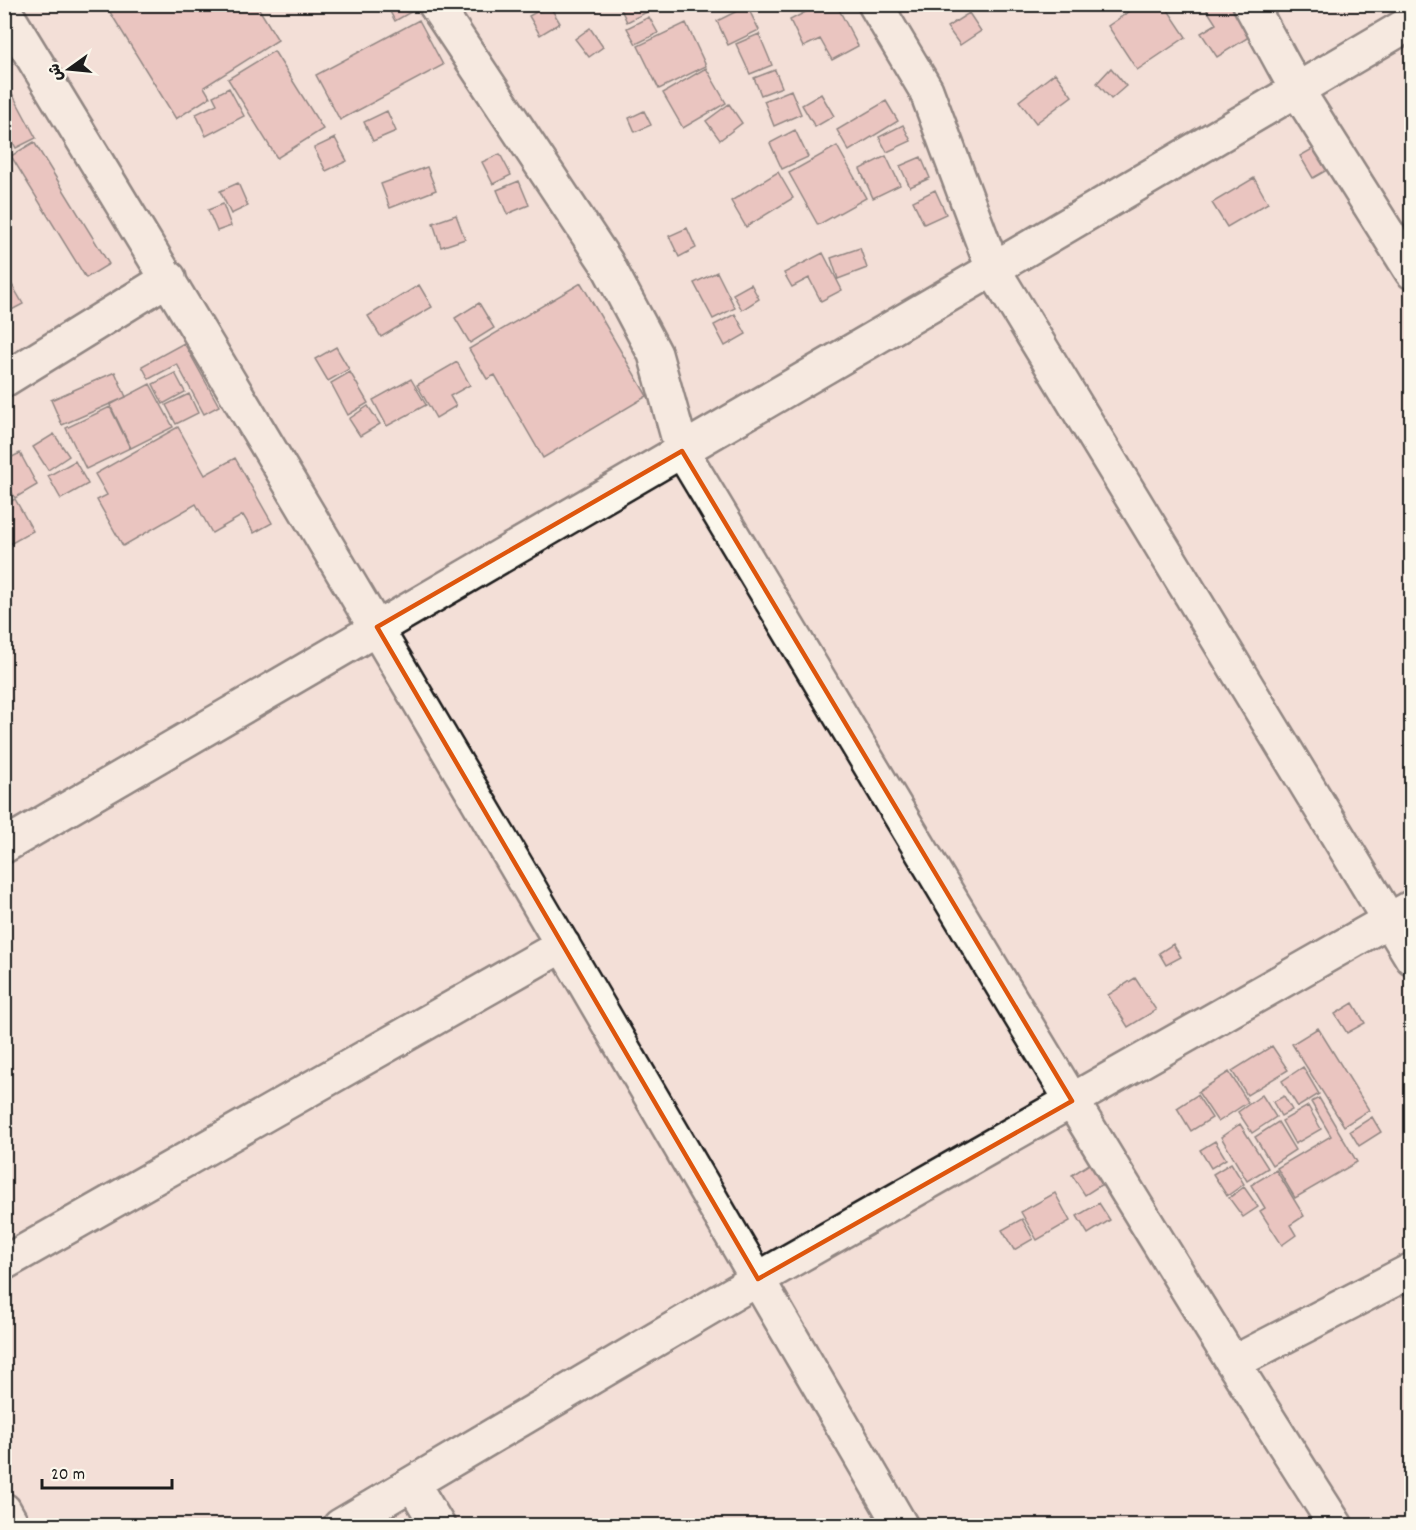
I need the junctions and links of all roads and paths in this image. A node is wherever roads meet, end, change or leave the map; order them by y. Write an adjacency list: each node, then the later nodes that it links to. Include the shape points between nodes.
1 (435, 4): 11 (street, via 606,262 655,354)
2 (875, 4): 7 (street, via 926,90)
3 (1250, 4): 6 (street)
4 (4, 10): 9 (street)
5 (1412, 22): 6 (street)
6 (1297, 90): 7 (street); 8 (street)
7 (993, 270): 11 (street); 14 (street)
8 (1412, 272)
9 (169, 278): 10 (street); 12 (street)
10 (4, 380)
11 (682, 451): 12 (street); 17 (street)
12 (377, 627): 13 (street); 15 (street)
13 (4, 846)
14 (1400, 914): 16 (street); 17 (street)
15 (563, 945): 18 (street); 20 (street)
16 (1412, 958)
17 (1072, 1101): 20 (street); 21 (street)
18 (4, 1263)
19 (1412, 1270): 21 (street)
20 (758, 1280): 22 (street); 27 (street)
21 (1233, 1364): 28 (street)
22 (413, 1484): 25 (street); 26 (street)
23 (4, 1510): 24 (street)
24 (13, 1526)
25 (340, 1526)
26 (438, 1526)
27 (901, 1526)
28 (1336, 1526)

